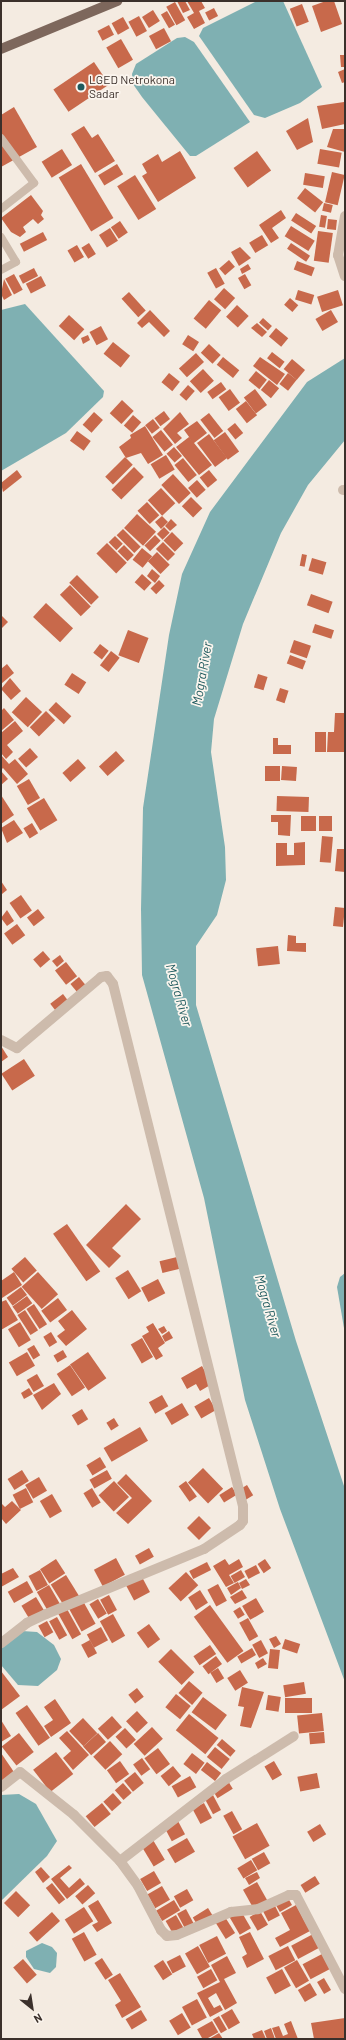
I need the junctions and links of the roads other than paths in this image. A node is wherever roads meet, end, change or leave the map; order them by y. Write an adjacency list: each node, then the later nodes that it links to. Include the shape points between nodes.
1 (117, 1): 2 (main road)
2 (1, 49)
3 (1, 138): 4 (lane, via 34,183)
4 (1, 209)
5 (345, 216): 8 (street, via 338,256)
6 (1, 237): 7 (lane, via 16,262)
7 (1, 270)
8 (345, 276)
9 (1, 1040): 10 (street, via 16,1048 100,977 107,976 113,984 223,1419 243,1506 243,1521 229,1534 204,1549 46,1614 27,1623)
10 (1, 1643)
11 (294, 1736): 13 (street, via 226,1779)
12 (1, 1787): 13 (street, via 20,1772 74,1815)
13 (120, 1861): 14 (street, via 167,1936 177,1935 231,1912 258,1908 289,1895 296,1895)
14 (345, 1989)

